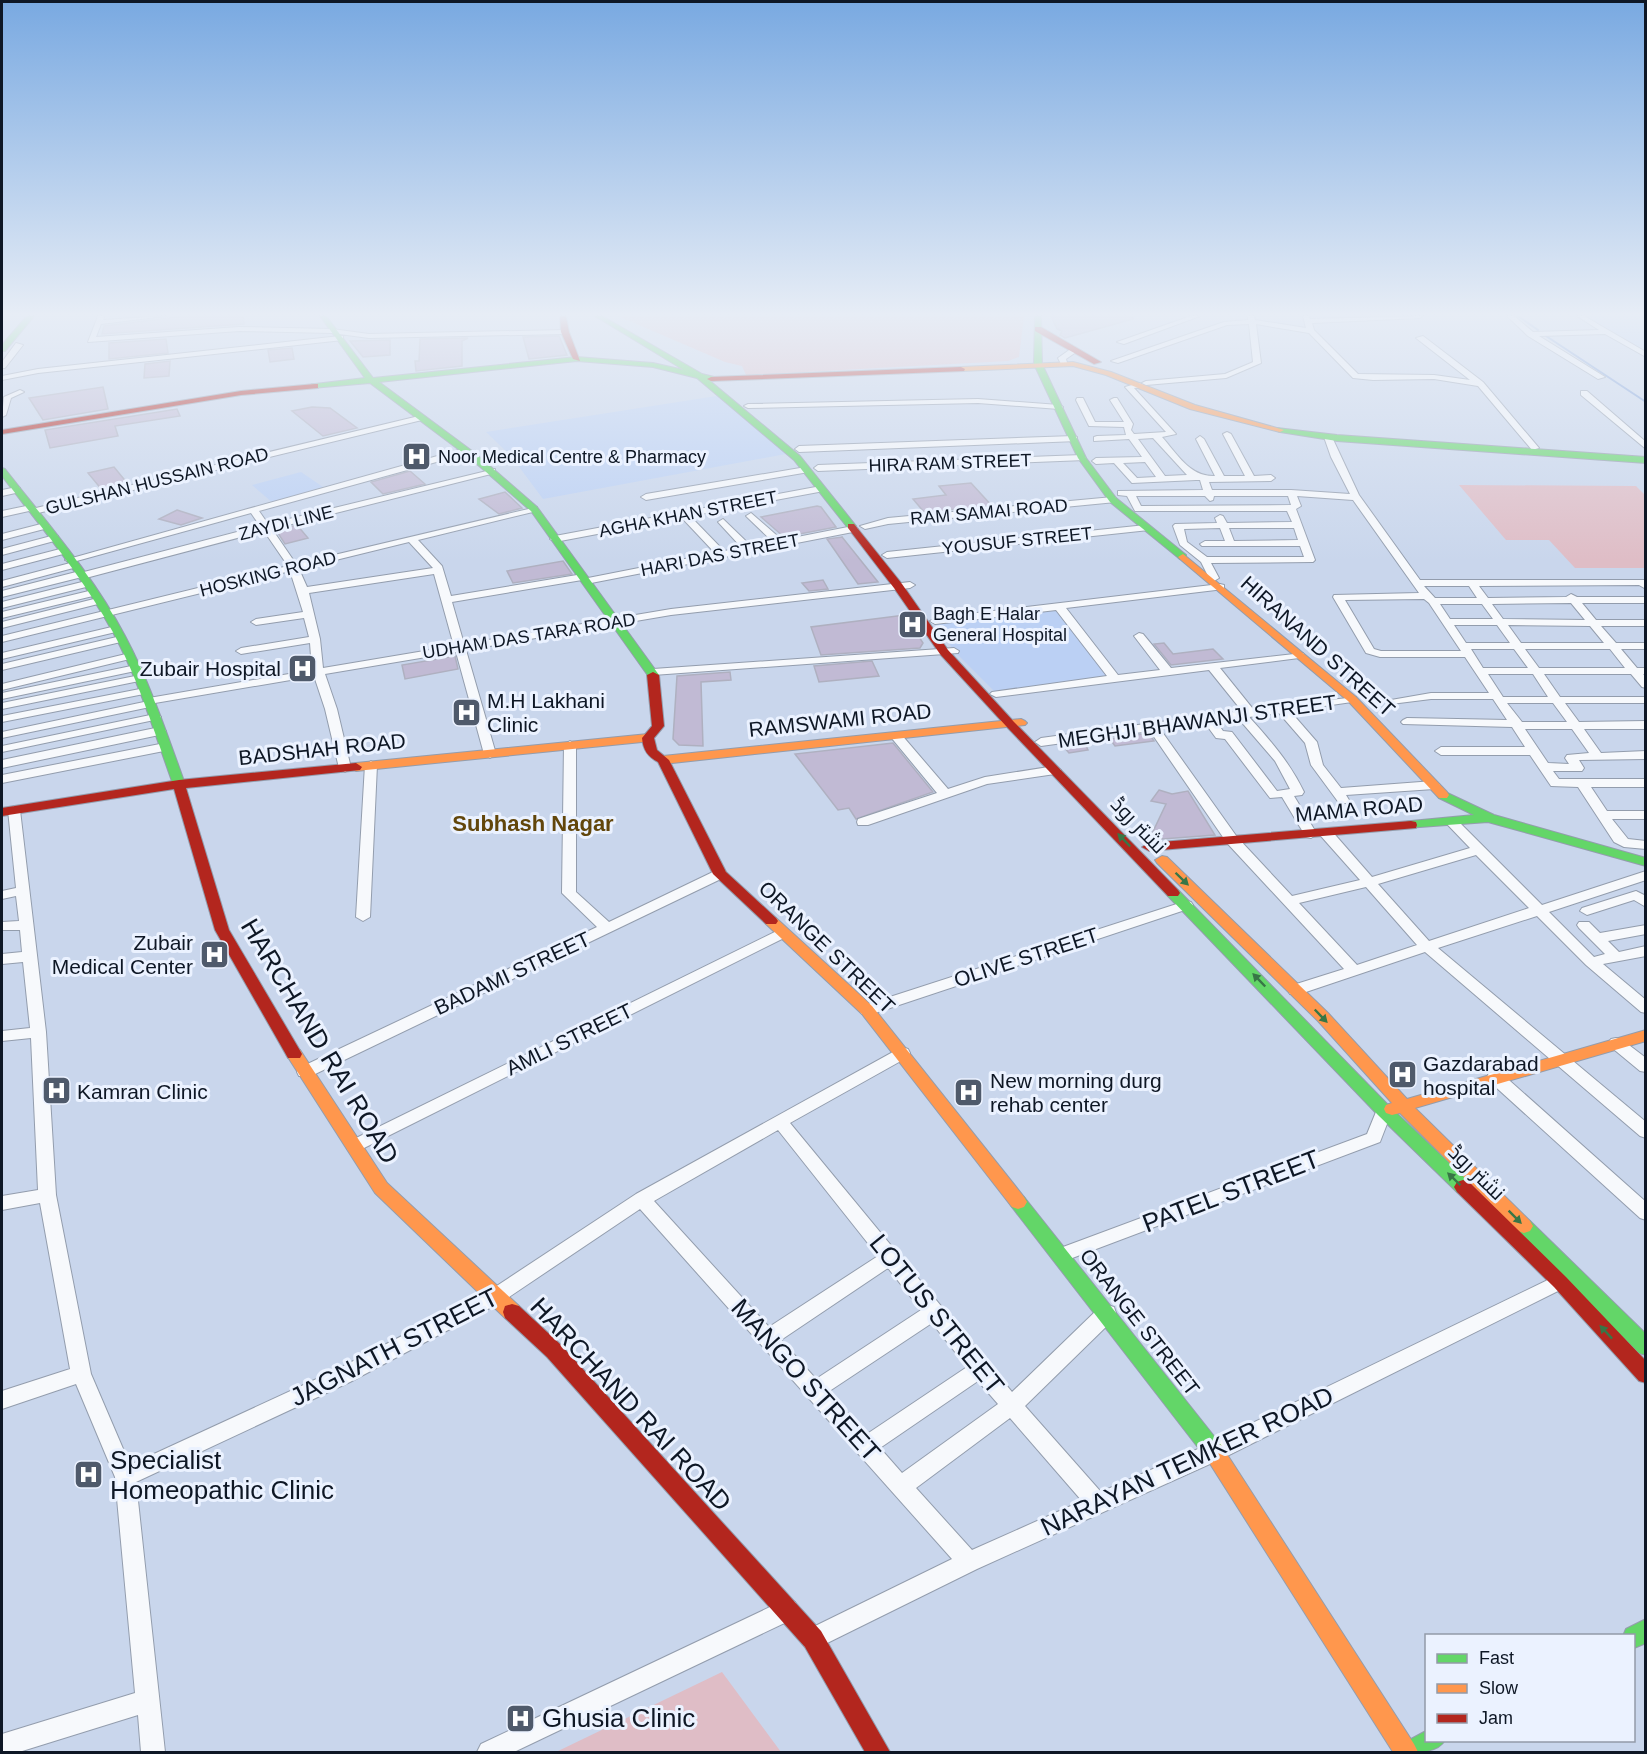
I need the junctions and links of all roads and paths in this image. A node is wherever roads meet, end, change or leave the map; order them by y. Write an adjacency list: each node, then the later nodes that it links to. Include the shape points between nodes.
1 (4, 398): 16 (street)
2 (210, 398): 19 (main road)
3 (394, 398): 17 (main road)
4 (729, 398): 36 (main road, نشتر روڈ)
5 (736, 398): 14 (main road, نشتر روڈ)
6 (1055, 398): 15 (main road, HIRANAND STREET)
7 (1138, 398): 21 (street, via 1172,434)
8 (1167, 398): 23 (main road, via 1270,428)
9 (1180, 398): 28 (main road, via 1250,420 1305,430)
10 (1492, 398): 28 (street)
11 (1590, 398): 27 (street)
12 (1080, 400): 18 (street, via 1092,424)
13 (1114, 400): 18 (street)
14 (748, 406): 15 (street, via 978,401); 29 (main road, نشتر روڈ)
15 (1059, 407): 26 (main road, HIRANAND STREET)
16 (2, 416)
17 (419, 418): 30 (main road); 74 (street, GULSHAN HUSSAIN ROAD)
18 (1129, 425): 22 (street)
19 (2, 431)
20 (1227, 434): 40 (street)
21 (1155, 435): 22 (street); 39 (street)
22 (1131, 437): 24 (street); 33 (street)
23 (1328, 437): 32 (main road); 50 (street)
24 (1097, 439)
25 (1200, 439): 43 (street)
26 (1074, 440): 29 (street); 31 (main road, HIRANAND STREET)
27 (1646, 447)
28 (1535, 448): 32 (main road)
29 (799, 449): 36 (main road, نشتر روڈ)
30 (466, 451): 38 (main road); 55 (street)
31 (1082, 458): 36 (street, HIRA RAM STREET); 48 (main road, HIRANAND STREET)
32 (1646, 458)
33 (1146, 459): 34 (street); 42 (street)
34 (1116, 460): 35 (street); 42 (street, via 1136,481)
35 (1096, 461)
36 (812, 469): 45 (main road, نشتر روڈ); 49 (street, HIRA RAM STREET); 62 (main road, نشتر روڈ)
37 (2, 471): 44 (main road, HARCHAND RAI ROAD)
38 (492, 471): 53 (main road); 63 (street, ZAYDI LINE)
39 (1200, 478): 42 (street); 43 (street); 46 (street)
40 (1251, 478): 41 (street); 43 (street)
41 (1271, 478)
42 (1162, 479)
43 (1221, 479)
44 (8, 488): 74 (main road, HARCHAND RAI ROAD)
45 (821, 489): 57 (street, AGHA KHAN STREET); 62 (main road, نشتر روڈ)
46 (1207, 492): 47 (street, RAM SAMAI ROAD); 48 (street, RAM SAMAI ROAD); 54 (street)
47 (1291, 493): 50 (street, RAM SAMAI ROAD); 52 (street, via 1296,506)
48 (1121, 495): 54 (street, via 1138,510); 62 (street, RAM SAMAI ROAD); 64 (main road, HIRANAND STREET)
49 (646, 497)
50 (1356, 497): 90 (street)
51 (2, 507): 74 (street)
52 (1291, 508): 54 (street); 60 (street)
53 (534, 509): 67 (street, HOSKING ROAD); 68 (main road)
54 (1215, 509): 61 (street)
55 (253, 510): 63 (street); 74 (street)
56 (2, 514): 74 (street)
57 (683, 514): 68 (street, AGHA KHAN STREET); 77 (street)
58 (751, 516): 69 (street)
59 (723, 522): 75 (street)
60 (1296, 525): 61 (street); 70 (street)
61 (1224, 526): 72 (street); 80 (street, via 1178,526 1183,543)
62 (859, 527): 69 (street, HARI DAS STREET); 78 (main road, نشتر روڈ); 91 (main road, نشتر روڈ)
63 (265, 528): 74 (street, ZAYDI LINE); 82 (street)
64 (1146, 528): 78 (street, YOUSUF STREET); 86 (main road, HIRANAND STREET)
65 (2, 529): 74 (street)
66 (2, 537): 74 (street)
67 (411, 539): 82 (street, HOSKING ROAD); 83 (street)
68 (555, 539): 85 (main road)
69 (780, 543): 75 (street, HARI DAS STREET)
70 (1303, 543): 72 (street); 80 (street, via 1310,560)
71 (1205, 544): 72 (street)
72 (1231, 544)
73 (2, 545): 74 (street)
74 (62, 549): 76 (street); 79 (street); 81 (street); 84 (street); 89 (street); 94 (street); 100 (street); 103 (street); 104 (main road, HARCHAND RAI ROAD); 112 (street)
75 (749, 549): 77 (street, HARI DAS STREET)
76 (2, 552)
77 (721, 554): 85 (street, HARI DAS STREET)
78 (887, 555): 91 (main road, نشتر روڈ)
79 (2, 560)
80 (1205, 560): 86 (street)
81 (2, 567)
82 (294, 568): 93 (street); 104 (street, HOSKING ROAD)
83 (439, 570): 93 (street); 96 (street)
84 (2, 575)
85 (585, 579): 96 (street, HARI DAS STREET); 105 (main road)
86 (1217, 582): 101 (street); 124 (main road, HIRANAND STREET)
87 (1559, 582): 88 (street); 92 (street, via 1642,582); 99 (street)
88 (1472, 583): 90 (street); 98 (street)
89 (2, 584)
90 (1417, 584): 95 (street)
91 (904, 586): 105 (street, UDHAM DAS TARA ROAD); 106 (main road, نشتر روڈ); 123 (main road, نشتر روڈ)
92 (1646, 586)
93 (303, 591): 102 (street)
94 (2, 594)
95 (1430, 598): 98 (street); 108 (street); 121 (street, via 1338,597 1370,651 1380,654)
96 (448, 600): 120 (street)
97 (1646, 600): 99 (street)
98 (1485, 601): 99 (street); 109 (street)
99 (1574, 601): 110 (street)
100 (2, 605)
101 (1059, 606): 106 (street); 136 (street)
102 (309, 614): 113 (street); 116 (street)
103 (2, 615)
104 (108, 615): 115 (street, HOSKING ROAD); 134 (main road, HARCHAND RAI ROAD)
105 (615, 621): 120 (street, UDHAM DAS TARA ROAD); 132 (main road)
106 (935, 621): 123 (main road, نشتر روڈ)
107 (256, 622): 113 (street)
108 (1448, 622): 109 (street); 121 (street)
109 (1500, 622): 110 (street); 117 (street)
110 (1593, 623): 111 (street); 118 (street)
111 (1646, 623)
112 (2, 626)
113 (273, 632): 116 (street); 122 (street)
114 (1139, 636): 133 (street)
115 (2, 639)
116 (315, 639): 128 (street)
117 (1517, 646): 118 (street); 121 (street); 130 (street)
118 (1612, 646): 119 (street); 131 (street)
119 (1646, 646)
120 (460, 647): 128 (street, UDHAM DAS TARA ROAD); 167 (street)
121 (1468, 650): 129 (street)
122 (241, 651)
123 (949, 651): 132 (street); 139 (main road, نشتر روڈ); 152 (main road, نشتر روڈ)
124 (1299, 655): 126 (street); 142 (main road, HIRANAND STREET)
125 (2, 656): 134 (street)
126 (1212, 666): 133 (street); 148 (street)
127 (2, 667): 134 (street)
128 (318, 671): 134 (street, UDHAM DAS TARA ROAD); 174 (street)
129 (1481, 671): 130 (street); 141 (street)
130 (1536, 671): 131 (street); 143 (street)
131 (1640, 671): 137 (street)
132 (653, 672): 160 (main road, via 658,726)
133 (1168, 672): 136 (street)
134 (137, 673): 135 (street); 138 (street); 140 (street); 146 (street); 149 (street); 157 (main road, HARCHAND RAI ROAD); 158 (street); 164 (street)
135 (2, 679)
136 (1115, 679): 139 (street)
137 (1646, 685)
138 (2, 687)
139 (996, 693): 152 (main road, نشتر روڈ)
140 (2, 696)
141 (1499, 698): 143 (street); 145 (street, via 1431,696); 153 (street)
142 (1352, 699): 147 (street, MEGHJI BHAWANJI STREET); 180 (main road, HIRANAND STREET)
143 (1557, 700): 144 (street); 155 (street)
144 (1646, 700)
145 (1395, 702)
146 (2, 706)
147 (1282, 710): 148 (street, MEGHJI BHAWANJI STREET); 180 (street, via 1311,742 1317,765 1341,796)
148 (1246, 714): 150 (street, MEGHJI BHAWANJI STREET); 182 (street, via 1278,754 1298,792)
149 (2, 719)
150 (1208, 719): 156 (street, MEGHJI BHAWANJI STREET); 182 (street, via 1220,735 1227,735 1242,751 1274,795)
151 (1407, 722): 153 (street)
152 (1016, 723): 159 (main road, RAMSWAMI ROAD); 161 (main road, نشتر روڈ); 175 (main road, نشتر روڈ)
153 (1517, 725): 155 (street); 166 (street)
154 (1646, 725): 155 (street)
155 (1575, 726): 169 (street)
156 (1153, 727): 161 (street, MEGHJI BHAWANJI STREET); 191 (street)
157 (160, 731): 163 (main road, HARCHAND RAI ROAD); 171 (street)
158 (2, 735)
159 (896, 736): 170 (main road, RAMSWAMI ROAD); 181 (street)
160 (648, 738): 162 (main road, BADSHAH ROAD); 170 (main road, ORANGE STREET, via 648,751)
161 (1041, 742): 190 (main road, نشتر روڈ)
162 (570, 745): 167 (main road, BADSHAH ROAD); 208 (street, via 569,893)
163 (165, 747): 176 (street); 179 (main road, HARCHAND RAI ROAD)
164 (2, 749)
165 (1441, 751): 166 (street)
166 (1534, 751): 173 (street)
167 (490, 754): 172 (main road, BADSHAH ROAD)
168 (1646, 755): 169 (street)
169 (1598, 757): 173 (street, via 1571,758 1578,768)
170 (663, 760): 196 (main road, ORANGE STREET)
171 (2, 764)
172 (371, 765): 174 (main road, BADSHAH ROAD); 205 (street)
173 (1545, 767): 177 (street, via 1556,783)
174 (345, 768): 179 (main road, BADSHAH ROAD)
175 (1055, 770): 181 (street, via 985,781); 203 (main road, نشتر روڈ, one-way to 175)
176 (2, 779)
177 (1582, 783): 178 (street); 184 (street)
178 (1646, 783)
179 (179, 785): 183 (main road, BADSHAH ROAD); 229 (main road, HARCHAND RAI ROAD, via 222,930)
180 (1434, 785): 186 (main road, HIRANAND STREET, via 1446,798)
181 (945, 794): 187 (street)
182 (1286, 794): 189 (street)
183 (8, 811): 199 (street)
184 (1604, 815): 185 (street); 193 (street)
185 (1646, 815)
186 (1489, 818): 188 (main road, MAMA ROAD); 193 (main road, HIRANAND STREET)
187 (863, 822)
188 (1451, 822): 189 (main road, MAMA ROAD); 194 (street)
189 (1318, 833): 191 (main road, MAMA ROAD); 198 (street)
190 (1141, 839): 191 (main road, MAMA ROAD); 219 (main road, نشتر روڈ, one-way to 219)
191 (1232, 840): 201 (street)
192 (1646, 845): 193 (street)
193 (1622, 849): 195 (main road, HIRANAND STREET)
194 (1479, 850): 198 (street); 204 (street)
195 (1646, 862)
196 (720, 874): 208 (street, BADAMI STREET); 210 (main road, ORANGE STREET)
197 (1646, 875): 204 (street)
198 (1369, 882): 201 (street); 212 (street)
199 (23, 890): 200 (street); 206 (street)
200 (2, 895)
201 (1289, 901): 218 (street)
202 (1646, 903): 211 (street, via 1636,895 1585,918)
203 (1186, 904): 221 (street, OLIVE STREET); 232 (main road, نشتر روڈ, one-way to 203)
204 (1540, 909): 212 (street); 217 (street)
205 (363, 917)
206 (27, 925): 207 (street); 214 (street)
207 (2, 926)
208 (607, 928): 229 (street, BADAMI STREET)
209 (1646, 928): 211 (street)
210 (783, 933): 221 (main road, ORANGE STREET); 235 (street, AMLI STREET)
211 (1597, 938): 215 (street)
212 (1425, 945): 218 (street); 227 (street)
213 (1646, 951): 215 (street)
214 (31, 957): 216 (street); 222 (street)
215 (1616, 957): 217 (street)
216 (2, 959)
217 (1591, 962): 220 (street)
218 (1354, 970): 219 (street)
219 (1295, 990): 231 (main road, نشتر روڈ, one-way to 231)
220 (1646, 1008)
221 (867, 1010): 226 (main road, ORANGE STREET)
222 (38, 1032): 224 (street); 236 (street)
223 (1646, 1035): 225 (main road)
224 (2, 1036)
225 (1616, 1043): 227 (main road); 228 (street)
226 (902, 1053): 233 (street, JAGNATH STREET); 240 (main road, ORANGE STREET)
227 (1560, 1059): 230 (main road); 234 (street)
228 (1646, 1067)
229 (304, 1072): 235 (main road, HARCHAND RAI ROAD)
230 (1495, 1077): 231 (main road); 239 (street)
231 (1403, 1104): 232 (main road); 247 (main road, نشتر روڈ, one-way to 247)
232 (1384, 1112): 240 (street, PATEL STREET, via 1374,1138); 242 (main road, نشتر روڈ, one-way to 232)
233 (780, 1122): 237 (street, JAGNATH STREET); 241 (street, LOTUS STREET)
234 (1646, 1132)
235 (354, 1146): 243 (main road, HARCHAND RAI ROAD, via 381,1188)
236 (47, 1195): 238 (street); 249 (street)
237 (642, 1199): 243 (street, JAGNATH STREET); 246 (street, MANGO STREET)
238 (2, 1203)
239 (1646, 1214)
240 (1061, 1255): 245 (main road, ORANGE STREET)
241 (890, 1257): 244 (street, LOTUS STREET); 246 (street)
242 (1560, 1282): 250 (main road, نشتر روڈ, one-way to 242); 255 (street, NARAYAN TEMKER ROAD)
243 (496, 1296): 256 (street, JAGNATH STREET, via 343,1376); 260 (main road, HARCHAND RAI ROAD, via 554,1351)
244 (934, 1312): 248 (street, LOTUS STREET); 251 (street)
245 (1107, 1313): 253 (street); 255 (main road, ORANGE STREET)
246 (768, 1338): 251 (street, MANGO STREET)
247 (1646, 1347)
248 (980, 1369): 253 (street, LOTUS STREET); 254 (street)
249 (81, 1374): 252 (street); 256 (street)
250 (1646, 1375)
251 (815, 1390): 254 (street, MANGO STREET)
252 (2, 1400)
253 (1012, 1405): 257 (street); 258 (street, LOTUS STREET)
254 (866, 1446): 257 (street, MANGO STREET)
255 (1214, 1452): 258 (street, NARAYAN TEMKER ROAD); 268 (main road, ORANGE STREET)
256 (125, 1477): 262 (street)
257 (901, 1486): 259 (street, MANGO STREET)
258 (1098, 1503): 259 (street, NARAYAN TEMKER ROAD)
259 (969, 1562): 261 (street, NARAYAN TEMKER ROAD)
260 (788, 1610): 261 (main road, HARCHAND RAI ROAD); 266 (street)
261 (813, 1639): 267 (main road, HARCHAND RAI ROAD)
262 (150, 1700): 264 (street); 265 (street)
263 (1429, 1742): 268 (main road)
264 (2, 1746)
265 (153, 1752)
266 (489, 1752)
267 (878, 1752)
268 (1408, 1752)

